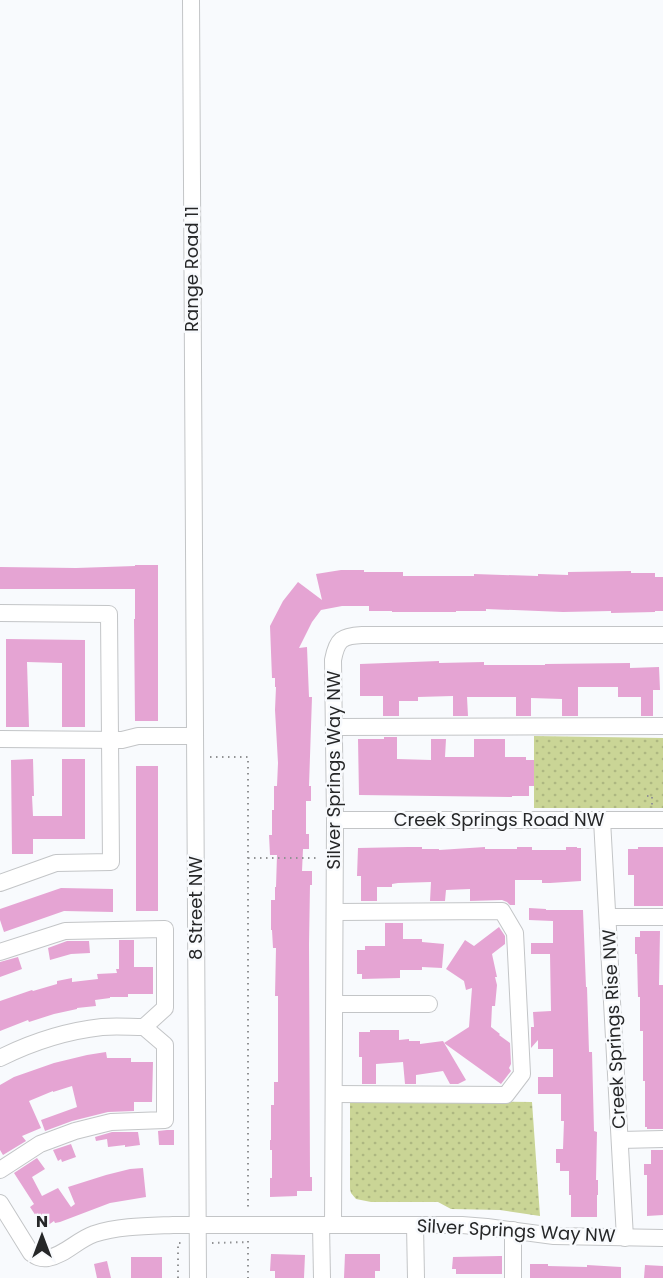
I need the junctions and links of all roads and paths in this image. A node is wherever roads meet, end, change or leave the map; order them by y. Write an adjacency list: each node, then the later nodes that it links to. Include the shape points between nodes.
1 (191, 0): 2 (street, Range Road 11)
2 (194, 538): 9 (street, 8 Street NW)
3 (0, 613): 8 (street, via 109,614)
4 (663, 635): 6 (street, Silver Springs Way NW, via 352,636 340,640 333,660)
5 (663, 726): 6 (street)
6 (334, 727): 10 (street, Silver Springs Way NW)
7 (0, 739): 8 (street)
8 (116, 740): 9 (street, via 138,745); 15 (street, via 111,862 56,863)
9 (195, 746): 13 (path, via 248,757); 29 (street, 8 Street NW)
10 (335, 820): 11 (street, Creek Springs Road NW); 16 (street, Silver Springs Way NW)
11 (602, 820): 12 (street, Creek Springs Road NW); 17 (street, Creek Springs Rise NW)
12 (663, 820)
13 (248, 858): 14 (path); 30 (path)
14 (324, 858)
15 (0, 883)
16 (335, 912): 20 (street, Silver Springs Way NW); 24 (street, via 502,911 516,933 522,1074 506,1095)
17 (608, 917): 18 (street); 26 (street, Creek Springs Rise NW)
18 (663, 917)
19 (0, 952): 22 (street, via 65,931 165,929 165,1008)
20 (335, 1004): 21 (street); 24 (street, Silver Springs Way NW)
21 (429, 1004)
22 (144, 1027): 23 (street, via 104,1027 63,1034); 27 (street, via 165,1045 165,1120 111,1122 75,1131 40,1144)
23 (0, 1058)
24 (334, 1094): 31 (street, Silver Springs Way NW)
25 (663, 1139): 26 (street)
26 (620, 1140): 34 (street, Creek Springs Rise NW)
27 (0, 1170)
28 (0, 1203): 29 (street, Silver Springs Way NW, via 38,1258 57,1255 92,1235 111,1230)
29 (197, 1225): 30 (street, Silver Springs Way NW); 40 (street, 8 Street NW)
30 (248, 1225): 31 (street, Silver Springs Way NW); 37 (path)
31 (327, 1225): 32 (street, Silver Springs Way NW); 42 (street, Silver Springs Way NW)
32 (415, 1225): 33 (street, Silver Springs Way NW); 43 (street)
33 (513, 1230): 34 (street, Silver Springs Way NW, via 554,1236); 44 (street)
34 (625, 1238): 35 (street, Silver Springs Way NW)
35 (663, 1238)
36 (223, 1242): 37 (path)
37 (248, 1242): 41 (path)
38 (178, 1243): 39 (path)
39 (178, 1278)
40 (198, 1278)
41 (248, 1278)
42 (322, 1278)
43 (416, 1278)
44 (513, 1278)

